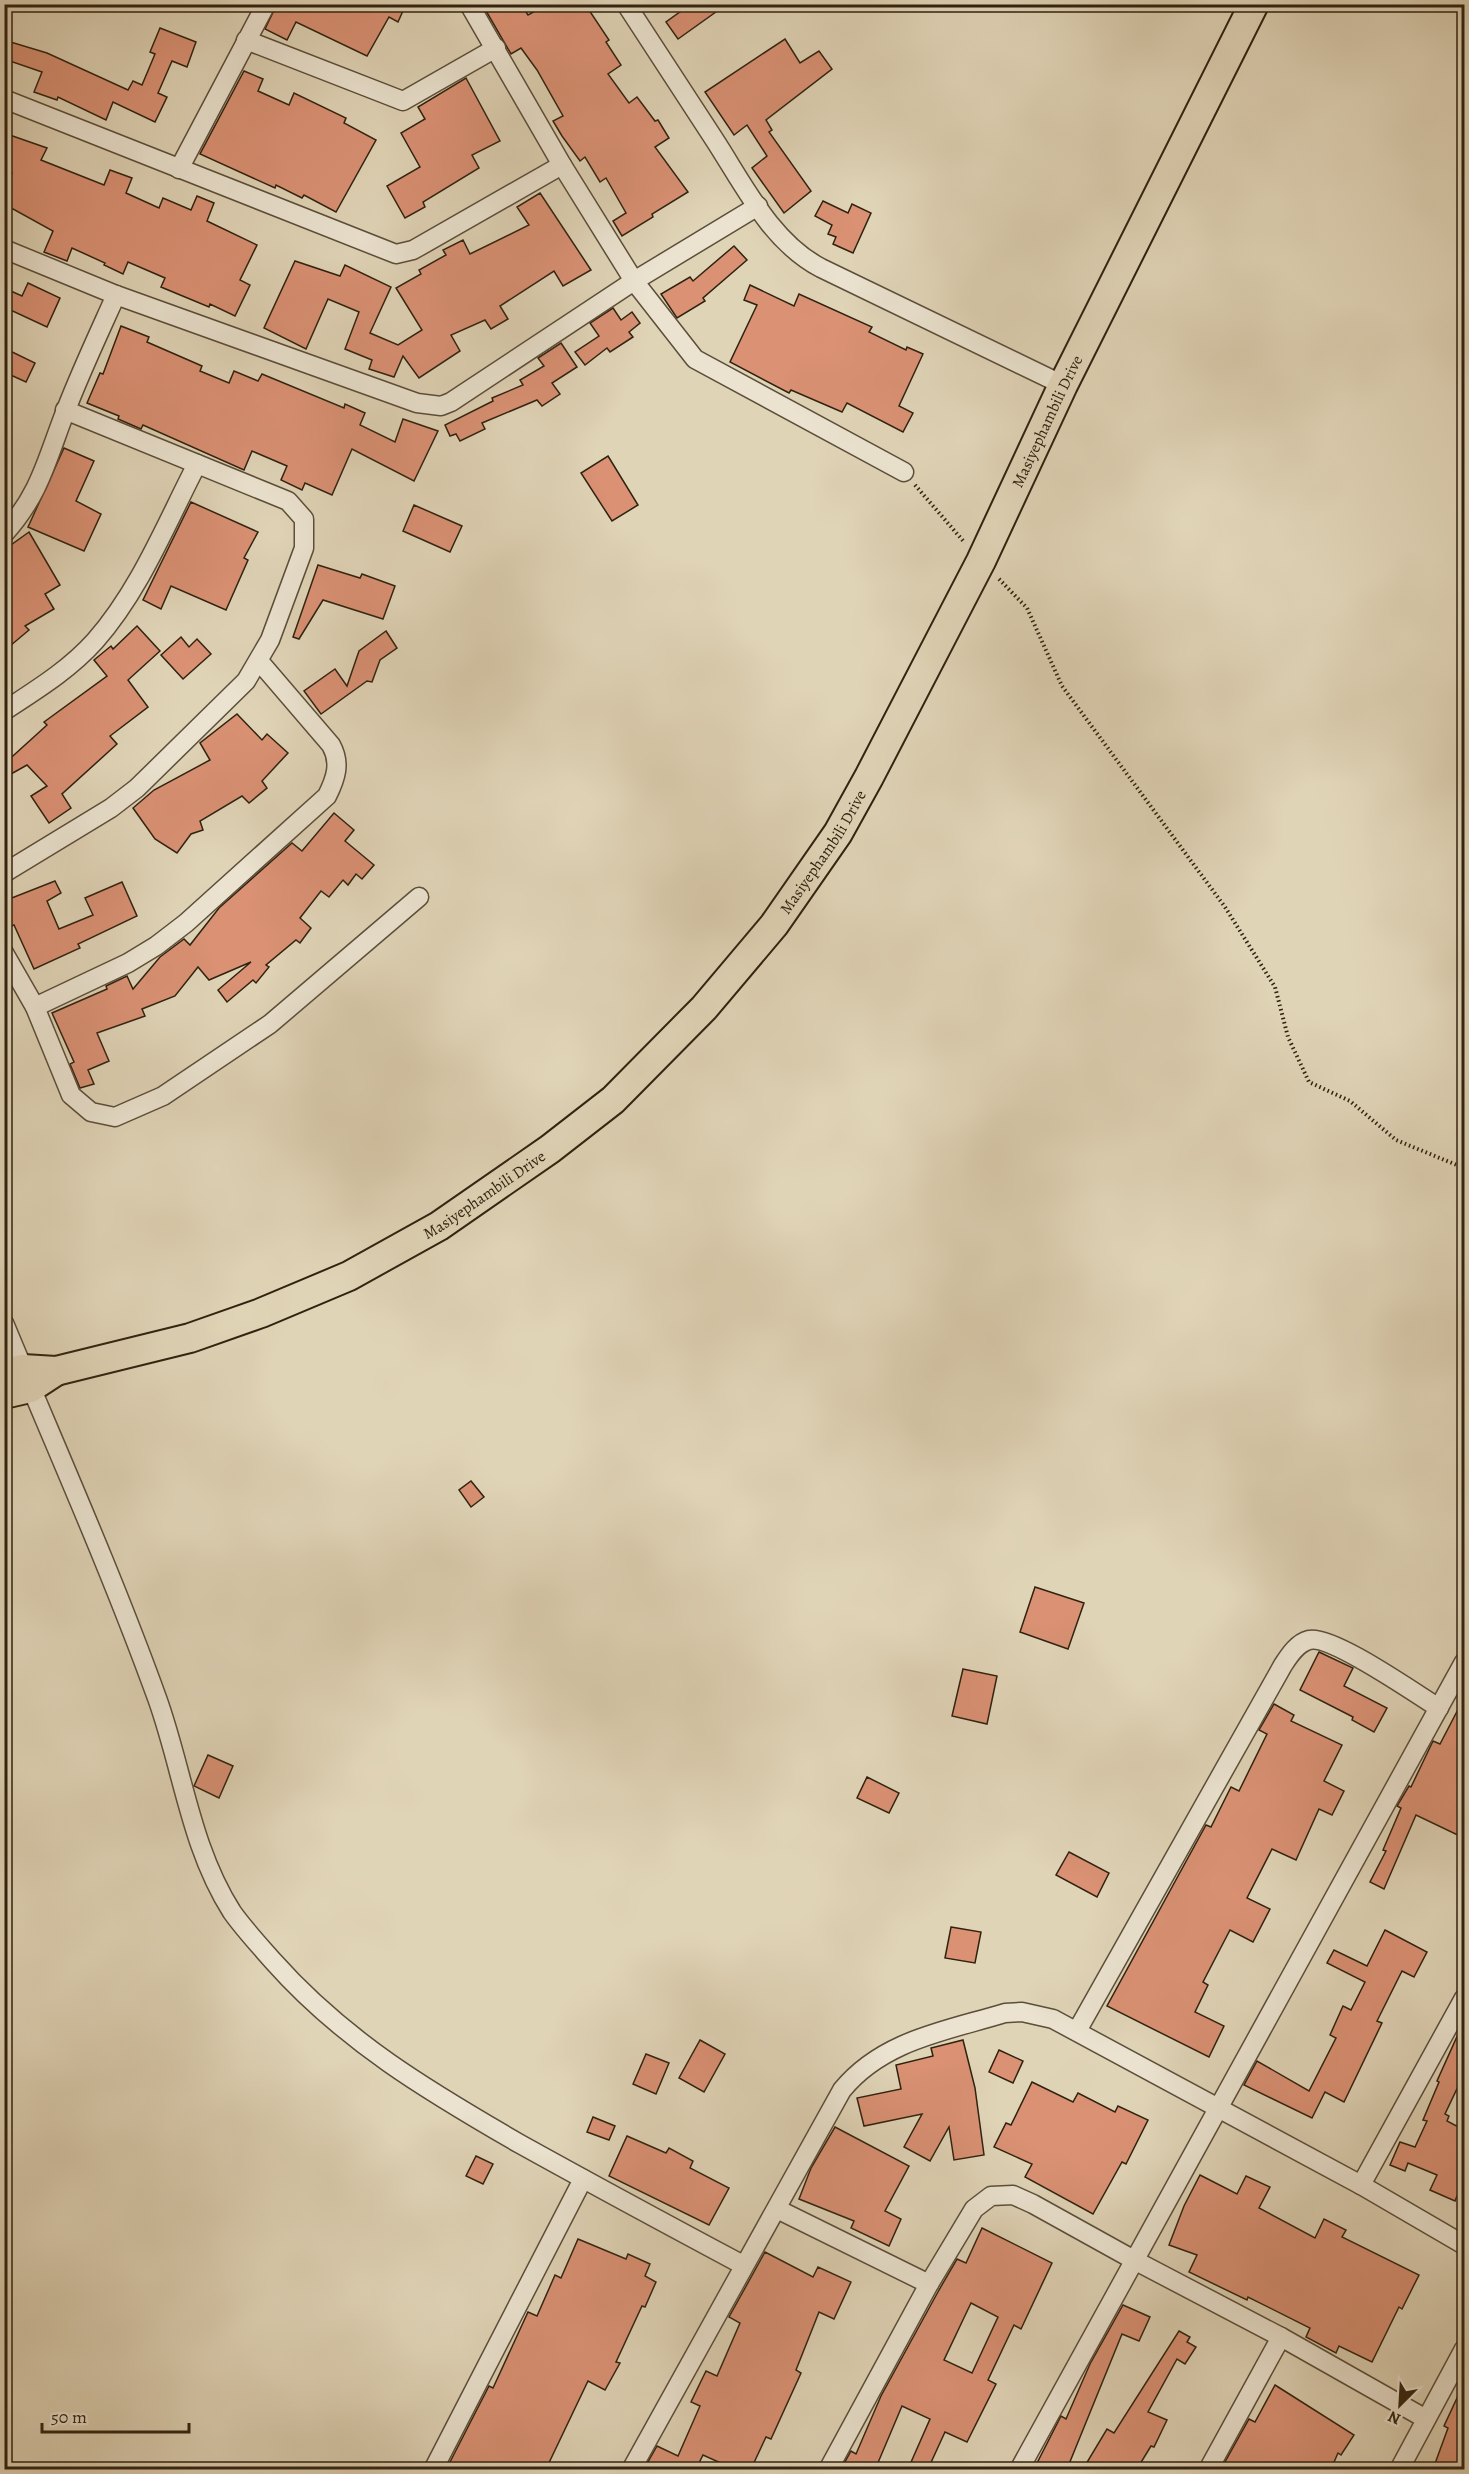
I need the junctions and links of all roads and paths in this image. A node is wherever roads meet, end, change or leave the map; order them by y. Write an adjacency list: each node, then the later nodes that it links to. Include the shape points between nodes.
1 (266, 4): 5 (street)
2 (470, 4): 6 (street)
3 (626, 4): 10 (street)
4 (1254, 4): 14 (main road, Masiyephambili Drive)
5 (246, 40): 6 (street, via 403,101); 9 (street)
6 (496, 48): 8 (street)
7 (4, 99): 9 (street)
8 (562, 165): 9 (street, via 405,254 396,254); 12 (street)
9 (179, 169)
10 (758, 206): 12 (street); 14 (street, via 788,247 803,259)
11 (4, 249): 13 (street)
12 (634, 281): 13 (street, via 441,406 417,403); 17 (street, via 695,359)
13 (116, 295): 15 (street)
14 (1063, 385): 19 (main road, Masiyephambili Drive)
15 (66, 410): 16 (street); 18 (street, via 40,482 26,508)
16 (197, 464): 20 (street, via 288,501 304,519 304,548); 21 (street, via 133,591 112,619 72,663)
17 (904, 472): 19 (path)
18 (4, 534)
19 (981, 561): 26 (path, via 1027,608 1062,686 1225,907 1275,987 1288,1037 1309,1082 1350,1101 1396,1140); 28 (main road, Masiyephambili Drive, via 838,833 774,925 704,1008 613,1100 439,1226 349,1276 190,1338)
20 (259, 661): 22 (street, via 230,699 137,788); 25 (street, via 331,745 336,755 335,780 327,796 156,946)
21 (4, 711)
22 (4, 873)
23 (419, 897): 25 (street, via 270,1024 163,1096 124,1115 105,1117 91,1112 71,1095)
24 (4, 953): 25 (street)
25 (34, 1007)
26 (1464, 1168)
27 (4, 1323): 28 (street)
28 (16, 1381): 34 (street, via 103,1557 162,1711 197,1840 233,1913 297,1988 340,2028 440,2098)
29 (1464, 1662): 30 (street)
30 (1438, 1708): 32 (street, via 1333,1643 1309,1640 1301,1644 1283,1665); 33 (street)
31 (1464, 1998): 35 (street)
32 (1077, 2031): 33 (street); 36 (street, via 1036,2014 1005,2013 901,2044 868,2064 842,2090)
33 (1218, 2107): 35 (street); 38 (street)
34 (583, 2179): 39 (street); 44 (street)
35 (1362, 2185): 37 (street)
36 (777, 2209): 39 (street); 40 (street)
37 (1464, 2244)
38 (1134, 2260): 40 (street, via 1033,2204 1013,2195 992,2196 974,2209); 41 (street); 47 (street)
39 (743, 2265): 45 (street)
40 (929, 2284): 46 (street)
41 (1281, 2337): 43 (street); 48 (street)
42 (1464, 2349): 43 (street)
43 (1426, 2419): 49 (street)
44 (433, 2469)
45 (631, 2469)
46 (828, 2469)
47 (1018, 2469)
48 (1208, 2469)
49 (1400, 2469)

